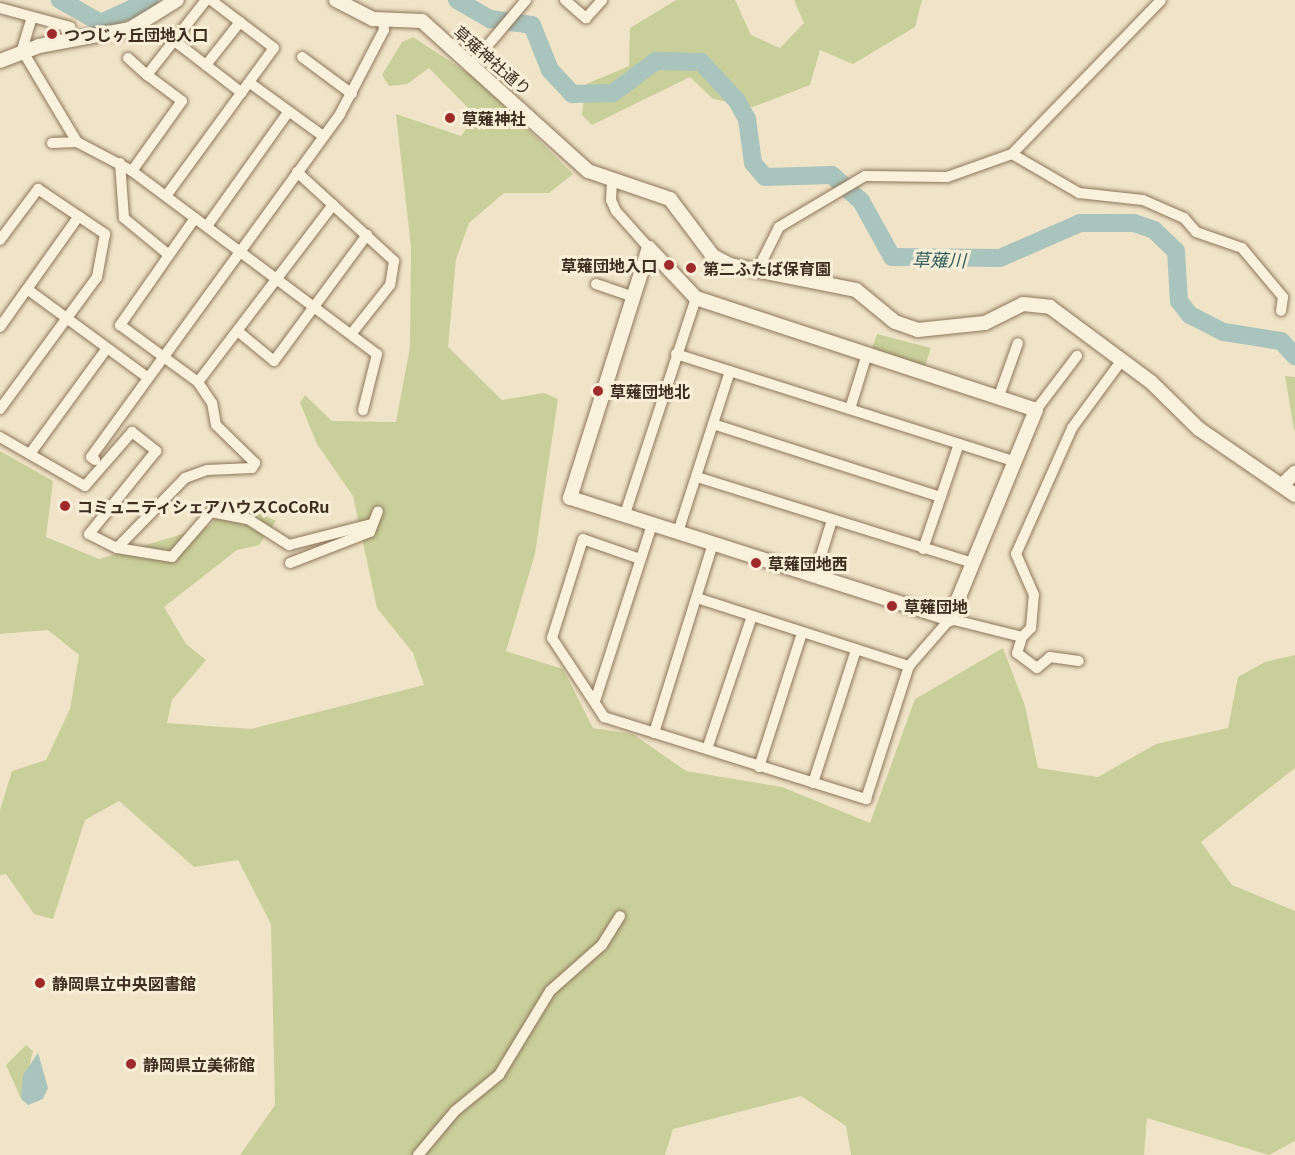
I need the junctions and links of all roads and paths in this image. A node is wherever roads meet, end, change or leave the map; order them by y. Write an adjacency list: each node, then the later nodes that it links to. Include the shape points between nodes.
1 (177, 0): 15 (street, via 130,29)
2 (206, 0): 14 (street)
3 (211, 0): 12 (street)
4 (336, 0): 11 (street, 草薙神社通り)
5 (526, 0): 19 (street)
6 (565, 0): 7 (street, via 586,18)
7 (602, 0)
8 (1161, 0): 29 (street)
9 (0, 8): 10 (street)
10 (32, 17): 13 (street); 15 (street)
11 (383, 20): 19 (street, 草薙神社通り, via 422,21); 24 (street, via 384,30)
12 (240, 22): 20 (street); 22 (street, via 274,48)
13 (70, 27)
14 (176, 42): 20 (street); 21 (street)
15 (22, 50): 18 (street); 27 (street)
16 (302, 57): 24 (street)
17 (128, 58): 21 (street)
18 (0, 61)
19 (472, 64): 33 (street, 草薙神社通り, via 588,171)
20 (206, 65): 23 (street)
21 (147, 75): 31 (street, via 182,101)
22 (250, 82): 23 (street); 25 (street)
23 (242, 93): 34 (street)
24 (352, 94): 26 (street)
25 (289, 111): 26 (street); 38 (street)
26 (324, 136): 32 (street)
27 (77, 142): 28 (street); 30 (street)
28 (52, 143)
29 (1012, 154): 44 (street, via 947,177 898,181 878,173 779,227); 51 (street, via 1079,193 1143,201 1184,218 1196,232 1242,248 1283,297)
30 (120, 163): 31 (street); 43 (street, via 124,218)
31 (132, 171): 34 (street)
32 (297, 172): 35 (street); 42 (street)
33 (612, 182): 41 (street, via 611,200 616,211); 44 (street, 草薙神社通り, via 670,199 713,256)
34 (166, 196): 37 (street)
35 (333, 205): 39 (street); 45 (street)
36 (79, 216): 40 (street, via 38,189); 47 (street); 52 (street, via 105,234 104,257 97,277)
37 (195, 218): 38 (street); 43 (street)
38 (207, 226): 42 (street)
39 (367, 235): 50 (street); 55 (street, via 394,261 394,273)
40 (0, 240)
41 (649, 248): 48 (street); 49 (street)
42 (240, 251): 45 (street); 61 (street)
43 (170, 255): 61 (street, via 120,324)
44 (758, 269): 62 (street, 草薙神社通り, via 856,290 895,322 918,330 954,330 985,323 1023,304 1039,303)
45 (278, 279): 50 (street); 54 (street)
46 (596, 284): 48 (street)
47 (27, 289): 52 (street); 53 (street)
48 (634, 297): 83 (street, via 570,498)
49 (696, 298): 58 (street); 59 (street)
50 (315, 308): 54 (street, via 274,361); 55 (street)
51 (1281, 311)
52 (67, 318): 57 (street); 68 (street)
53 (0, 327)
54 (240, 333): 65 (street)
55 (352, 333): 69 (street, via 377,354)
56 (1018, 343): 66 (street)
57 (107, 348): 64 (street); 74 (street)
58 (676, 354): 63 (street); 83 (street)
59 (867, 354): 66 (street); 67 (street)
60 (1077, 356): 70 (street)
61 (163, 357): 64 (street); 65 (street)
62 (1122, 360): 79 (street, via 1199,429); 99 (street, via 1072,428 1016,554 1036,609 1031,628)
63 (730, 371): 67 (street); 71 (street)
64 (148, 378): 75 (street, via 91,457)
65 (198, 382): 89 (street, via 212,403 216,425 255,463 252,468 207,470 185,478)
66 (999, 396): 70 (street)
67 (850, 409): 73 (street)
68 (0, 410)
69 (363, 410)
70 (1036, 410): 76 (street)
71 (712, 424): 78 (street); 81 (street)
72 (0, 437): 74 (street)
73 (959, 444): 76 (street); 81 (street)
74 (32, 451): 89 (street, via 85,486 132,432 156,451 89,534)
75 (95, 460)
76 (1016, 462): 93 (street)
77 (1295, 473): 79 (street)
78 (697, 477): 84 (street); 87 (street)
79 (1282, 485): 80 (street)
80 (1295, 495)
81 (941, 497): 90 (street)
82 (378, 511): 85 (street)
83 (625, 514): 86 (street)
84 (832, 520): 90 (street); 94 (street)
85 (372, 524): 89 (street, via 289,545 248,519 211,512 172,557); 92 (street, via 370,532)
86 (652, 524): 87 (street); 91 (street)
87 (678, 532): 88 (street)
88 (713, 543): 94 (street); 95 (street)
89 (117, 548)
90 (923, 549): 93 (street)
91 (640, 559): 103 (street); 103 (street, via 582,539 552,638)
92 (290, 563)
93 (973, 564): 97 (street)
94 (815, 575): 97 (street)
95 (697, 598): 96 (street); 104 (street)
96 (752, 616): 98 (street); 105 (street)
97 (950, 619): 99 (street); 102 (street)
98 (802, 633): 100 (street); 106 (street)
99 (1022, 637): 101 (street, via 1017,653 1036,668 1050,657)
100 (856, 650): 102 (street); 107 (street)
101 (1079, 661)
102 (909, 666): 107 (street, via 866,800)
103 (595, 701): 104 (street, via 604,717)
104 (654, 733): 105 (street)
105 (707, 749): 106 (street)
106 (759, 766): 107 (street)
107 (813, 783)
108 (620, 916): 109 (street, via 602,945 550,991 500,1075 454,1111)
109 (418, 1155)

